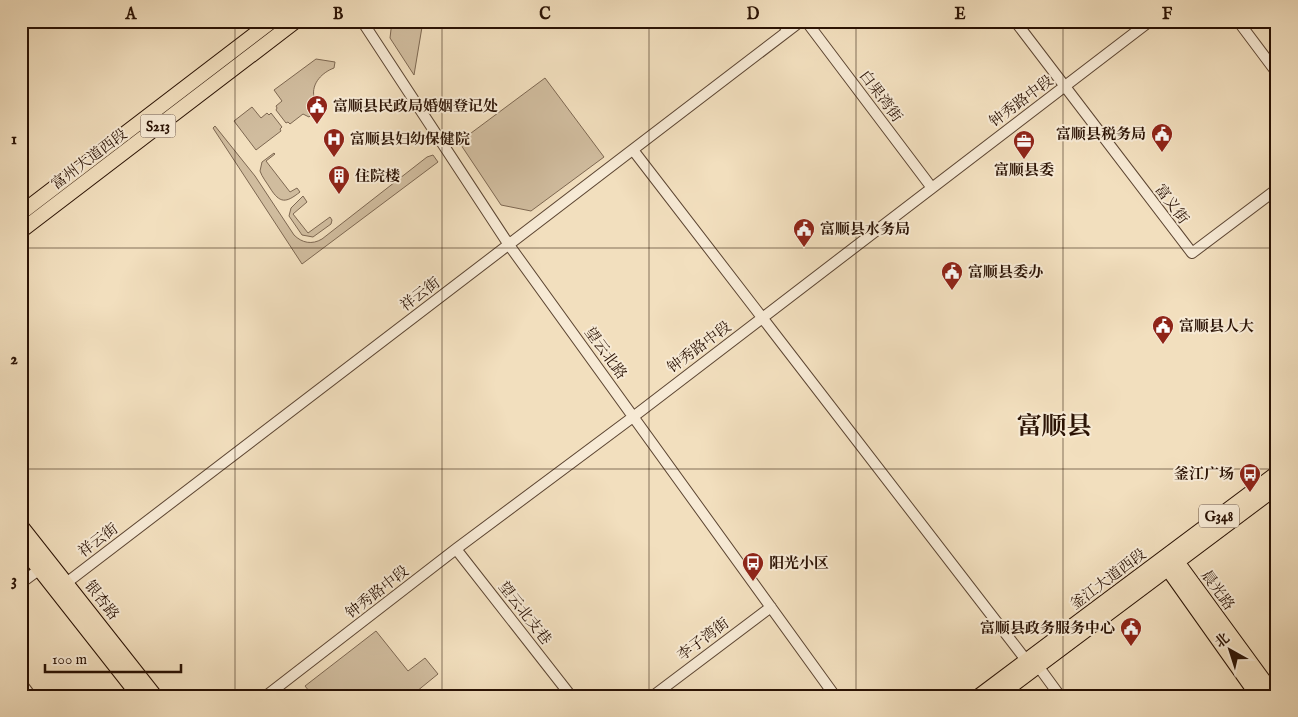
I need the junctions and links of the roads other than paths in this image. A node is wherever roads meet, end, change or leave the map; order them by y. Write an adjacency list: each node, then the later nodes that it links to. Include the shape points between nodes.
1 (272, 21): 16 (main road, 富州大道西段 / S213)
2 (296, 21): 17 (main road, 富州大道西段 / S213)
3 (362, 21): 18 (street, 望云北路)
4 (780, 21): 10 (street)
5 (801, 21): 10 (street, 祥云街)
6 (806, 21): 14 (street, 白果湾街)
7 (1015, 21): 12 (street)
8 (1150, 21): 12 (street, 钟秀路中段)
9 (1238, 21): 11 (street)
10 (788, 31): 13 (street, 祥云街)
11 (1277, 73)
12 (1064, 87): 14 (street, 钟秀路中段); 15 (street, 富义街, via 1192,253)
13 (633, 150): 18 (street, 祥云街); 19 (street)
14 (932, 188): 19 (street, 钟秀路中段)
15 (1277, 189)
16 (21, 213)
17 (21, 231)
18 (509, 245): 20 (street, 望云北路); 29 (street, 祥云街)
19 (762, 318): 20 (street, 钟秀路中段); 31 (street)
20 (633, 417): 25 (street, 钟秀路中段); 30 (street, 望云北路)
21 (1277, 473): 26 (main road, G348)
22 (1277, 487): 26 (main road, G348)
23 (21, 526): 29 (main road, 银杏路)
24 (21, 546): 27 (main road, 银杏路)
25 (456, 549): 36 (street, 钟秀路中段); 37 (street, 望云北支巷)
26 (1169, 561): 31 (main road, 釜江大道西段 / G348); 43 (main road, 晨光路); 44 (main road, 晨光路)
27 (40, 568): 28 (street); 29 (main road, 银杏路)
28 (21, 583)
29 (62, 587): 34 (main road, 银杏路); 35 (main road, 银杏路)
30 (771, 607): 38 (street, 李子湾街); 39 (street, 望云北路)
31 (1032, 663): 40 (main road, 釜江大道西段 / G348); 41 (main road, 釜江大道西段 / G348); 42 (street)
32 (21, 684): 33 (street)
33 (31, 696)
34 (139, 696)
35 (155, 696)
36 (266, 696)
37 (571, 696)
38 (653, 696)
39 (835, 696)
40 (978, 696)
41 (998, 696)
42 (1060, 696)
43 (1258, 696)
44 (1275, 696)

